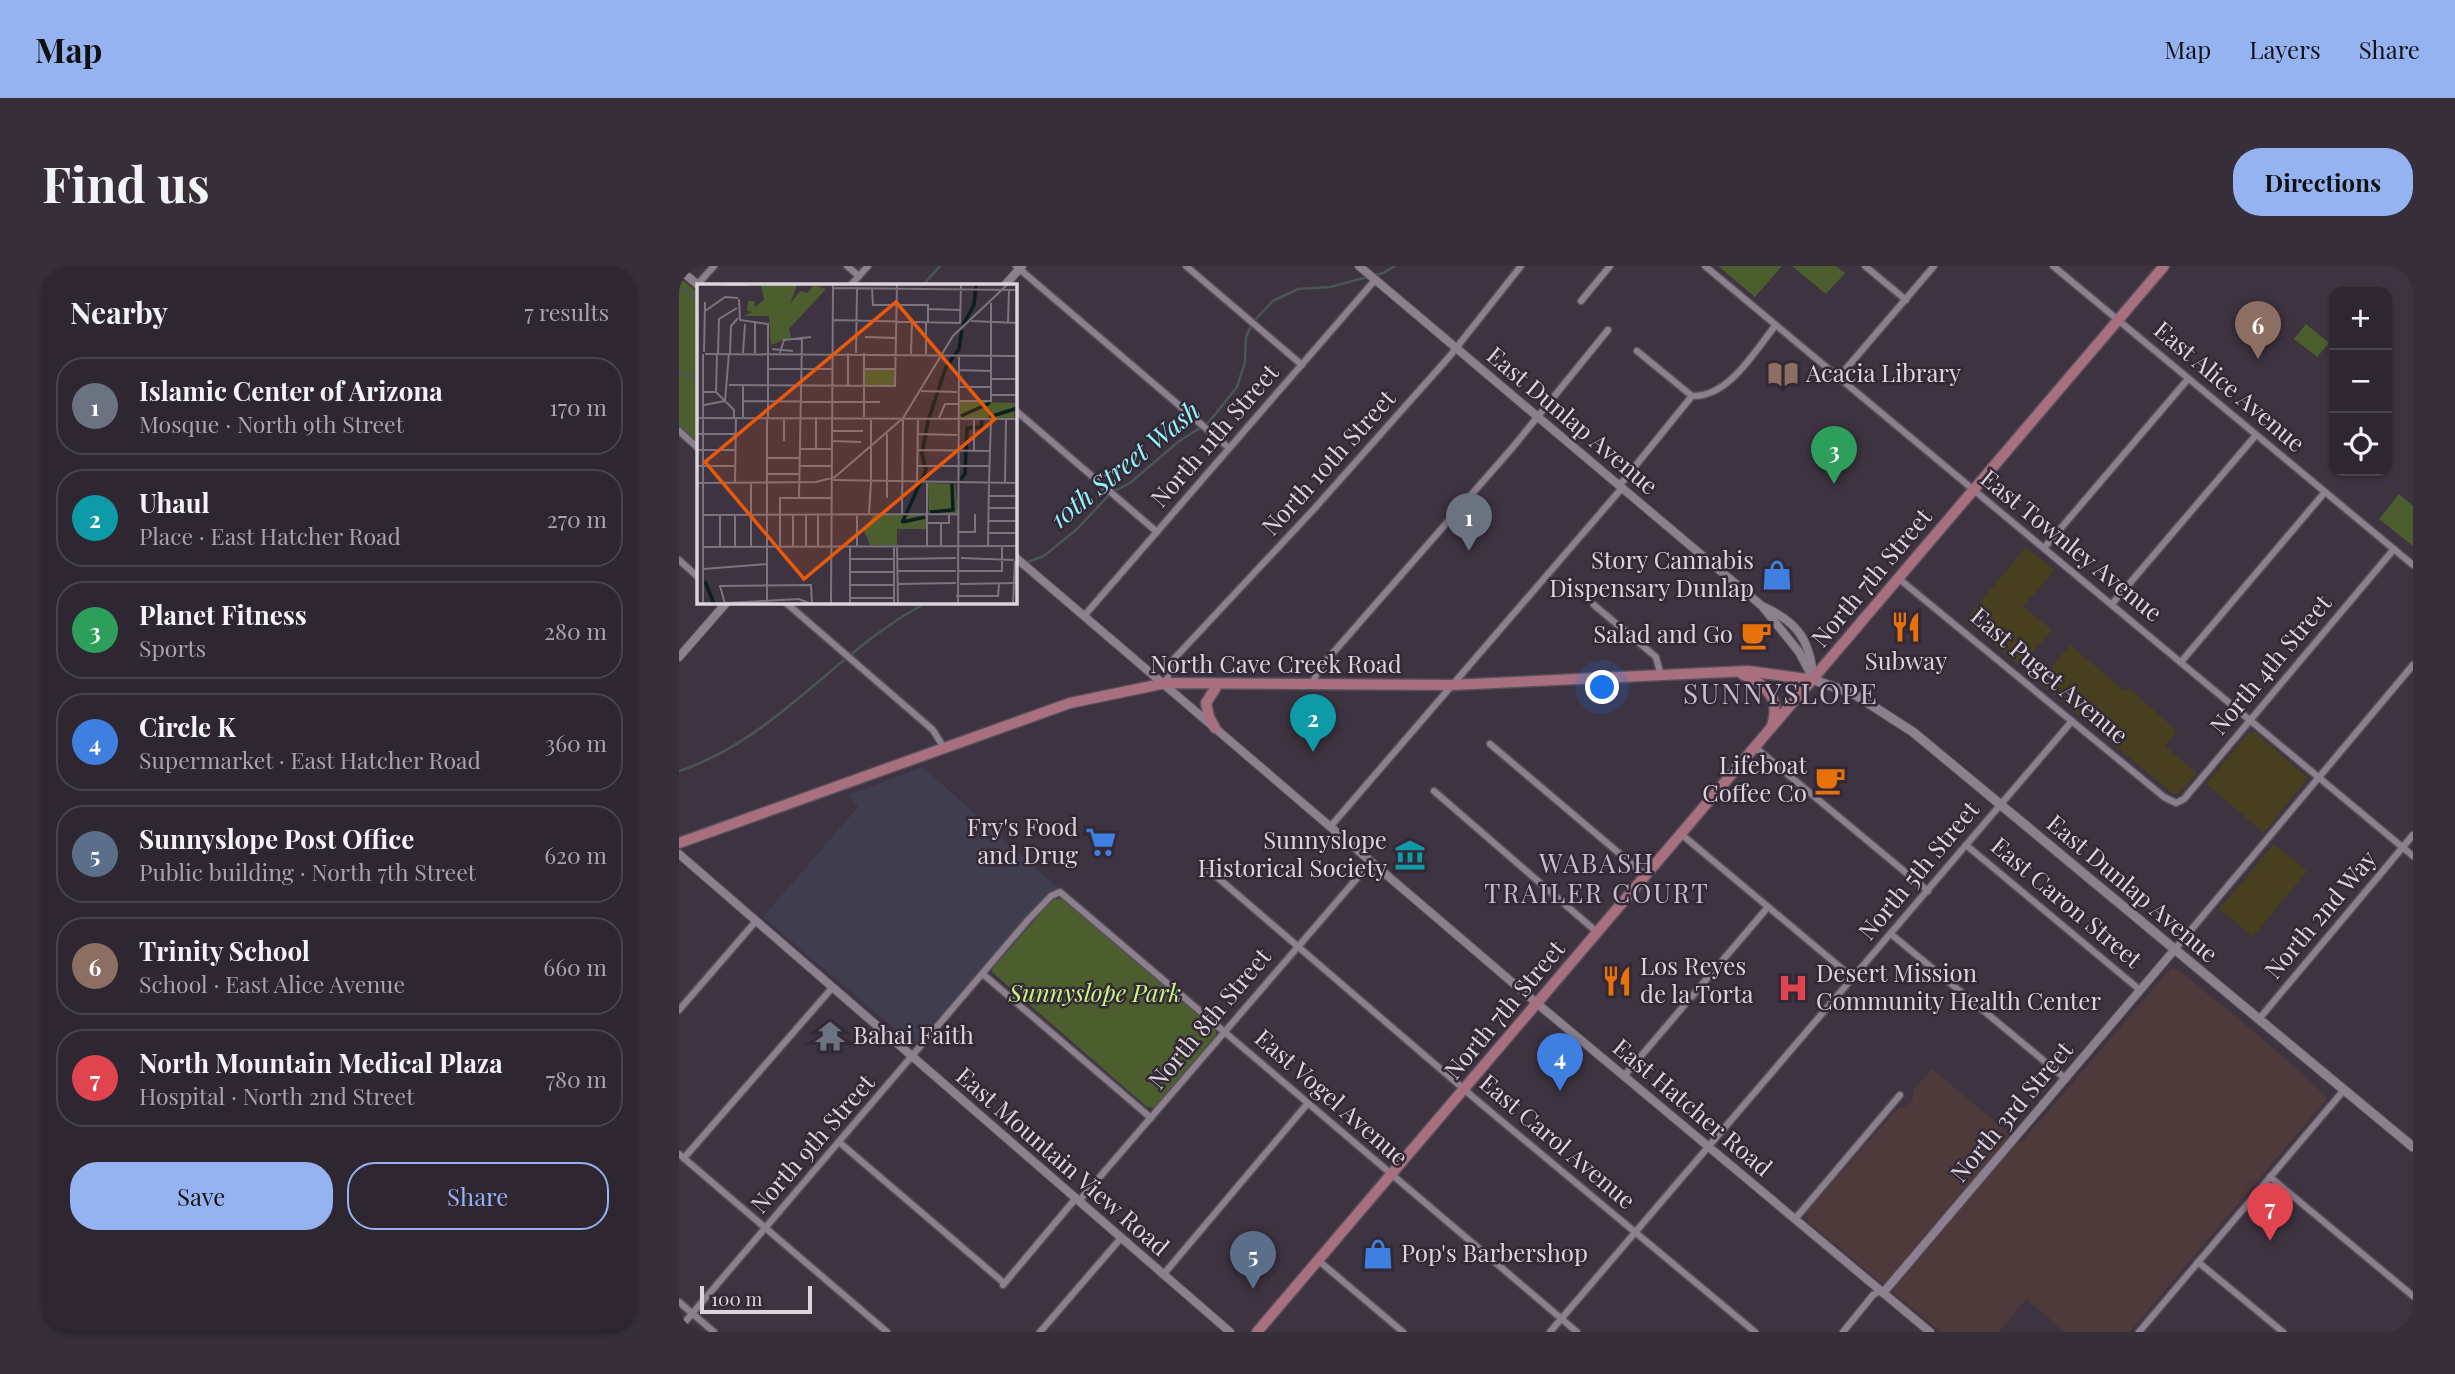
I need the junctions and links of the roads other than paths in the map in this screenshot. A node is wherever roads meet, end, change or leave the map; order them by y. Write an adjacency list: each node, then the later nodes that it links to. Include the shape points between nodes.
1 (714, 266): 18 (street)
2 (847, 266): 15 (street)
3 (868, 266): 15 (street)
4 (1186, 266): 28 (street)
5 (1359, 266): 16 (street, East Dunlap Avenue)
6 (1521, 266): 26 (street, North 10th Street)
7 (1610, 266): 22 (street)
8 (1705, 266): 24 (street, East Townley Avenue)
9 (1865, 266): 21 (street)
10 (1934, 266): 21 (street)
11 (2053, 266): 23 (street, East Alice Avenue)
12 (2164, 266): 23 (main road, North 7th Street)
13 (1019, 267): 20 (street); 37 (street)
14 (679, 269): 17 (street)
15 (859, 276): 19 (street)
16 (1375, 280): 26 (street, East Dunlap Avenue); 28 (street, North 11th Street)
17 (697, 284)
18 (699, 284)
19 (852, 284)
20 (1006, 284)
21 (1906, 300): 29 (street)
22 (1581, 301)
23 (2118, 320): 30 (street, East Alice Avenue); 39 (main road, North 7th Street)
24 (1775, 326): 29 (street, East Townley Avenue); 31 (street, via 1720,389)
25 (1608, 330): 33 (street)
26 (1454, 347): 33 (street, East Dunlap Avenue); 60 (street, North 10th Street, via 1295,531 1172,661)
27 (1637, 351): 31 (street)
28 (1302, 365): 37 (street, North 11th Street)
29 (1839, 378): 39 (street, East Townley Avenue)
30 (2187, 379): 35 (street, East Alice Avenue); 42 (street)
31 (1692, 396): 38 (street)
32 (1017, 412): 41 (street)
33 (1537, 417): 38 (street, East Dunlap Avenue); 63 (street, via 1318,670)
34 (679, 431): 36 (street)
35 (2256, 435): 40 (street, East Alice Avenue); 51 (street)
36 (697, 447)
37 (1229, 448): 41 (street, North 11th Street)
38 (1620, 487): 59 (street, East Dunlap Avenue, via 1762,606 1800,652); 62 (street)
39 (1975, 490): 42 (street, East Townley Avenue); 48 (main road, North 7th Street)
40 (2325, 492): 43 (street, East Alice Avenue); 55 (street)
41 (1157, 532): 53 (street, North 11th Street)
42 (2044, 548): 51 (street, East Townley Avenue)
43 (2394, 549): 46 (street, East Alice Avenue); 64 (street, North 4th Street)
44 (1017, 559): 53 (street, East Hatcher Road)
45 (679, 560): 47 (street)
46 (2413, 565)
47 (697, 576)
48 (1898, 578): 59 (main road, North 7th Street); 65 (street, East Puget Avenue)
49 (725, 604): 54 (street)
50 (787, 604): 69 (street, via 933,730)
51 (2112, 604): 55 (street, East Townley Avenue)
52 (1594, 605): 58 (street, via 1656,657)
53 (1084, 616): 60 (street, East Hatcher Road)
54 (679, 657)
55 (2181, 662): 64 (street, East Townley Avenue)
56 (2413, 665): 71 (street, North 3rd Street)
57 (1732, 671): 58 (main road, North Cave Creek Road); 59 (main road, North Cave Creek Road); 67 (main road, via 1756,681 1774,698)
58 (1661, 676): 62 (main road, North Cave Creek Road)
59 (1814, 680): 67 (main road, North 7th Street); 74 (main road, East Dunlap Avenue, via 1854,694 1896,719)
60 (1166, 683): 61 (main road, North Cave Creek Road); 66 (street, East Hatcher Road); 69 (main road, North Cave Creek Road, via 1080,699)
61 (1218, 684): 63 (main road, North Cave Creek Road); 66 (main road, via 1206,703)
62 (1452, 685): 63 (main road, North Cave Creek Road); 75 (street)
63 (1311, 686)
64 (2251, 719): 71 (street, East Townley Avenue); 73 (street, North 4th Street)
65 (2072, 721): 73 (street, East Puget Avenue); 74 (street, North 5th Street)
66 (1215, 728): 75 (street, East Hatcher Road)
67 (1770, 732): 70 (main road, North 7th Street)
68 (1490, 744): 85 (street)
69 (944, 748): 78 (main road, North Cave Creek Road)
70 (1756, 748): 76 (main road, North 7th Street); 86 (street)
71 (2319, 778): 80 (street, East Townley Avenue); 93 (street, North 3rd Street)
72 (1434, 791): 90 (street)
73 (2176, 803)
74 (2001, 804): 79 (street, North 5th Street); 93 (main road, East Dunlap Avenue)
75 (1330, 827): 83 (street, East Hatcher Road)
76 (1681, 834): 85 (main road, North 7th Street); 88 (street)
77 (2413, 835): 80 (street, North 2nd Way)
78 (679, 844)
79 (1966, 845): 86 (street, North 5th Street); 97 (street, East Caron Street)
80 (2403, 847): 82 (street, East Townley Avenue); 100 (street, North 2nd Way)
81 (679, 854): 89 (street, East Mountain View Road)
82 (2413, 856)
83 (1371, 862): 92 (street, North 8th Street); 98 (street, East Hatcher Road)
84 (1210, 870): 92 (street, East Carol Avenue)
85 (1646, 876): 90 (main road, North 7th Street)
86 (1928, 891): 91 (street, North 5th Street)
87 (1060, 892): 94 (street, North 9th Street, via 1046,901); 101 (street, East Vogel Avenue)
88 (1768, 907): 95 (street); 103 (street)
89 (756, 921): 96 (street, East Mountain View Road); 99 (street)
90 (1598, 933): 98 (main road, North 7th Street)
91 (1891, 934): 95 (street, North 5th Street); 104 (street)
92 (1297, 946): 101 (street, North 8th Street); 105 (street, East Carol Avenue)
93 (2175, 949): 97 (street, North 3rd Street); 100 (main road, East Dunlap Avenue)
94 (984, 975): 102 (street, North 9th Street); 109 (street)
95 (1853, 978): 111 (street, North 5th Street)
96 (832, 988): 102 (street, East Mountain View Road); 113 (street)
97 (2140, 990): 104 (street, North 3rd Street)
98 (1538, 1004): 103 (street, East Hatcher Road); 105 (main road, North 7th Street)
99 (679, 1010)
100 (2259, 1019): 106 (main road, East Dunlap Avenue)
101 (1225, 1031): 108 (street, East Vogel Avenue); 109 (street, North 8th Street)
102 (913, 1058): 110 (street, North 9th Street); 116 (street, East Mountain View Road)
103 (1624, 1076): 111 (street, East Hatcher Road)
104 (2066, 1079): 124 (street, North 3rd Street)
105 (1465, 1090): 114 (main road, North 7th Street); 119 (street, East Carol Avenue)
106 (2344, 1090): 112 (main road, East Dunlap Avenue); 115 (street)
107 (1900, 1095): 117 (street)
108 (1308, 1103): 114 (street, East Vogel Avenue); 123 (street)
109 (1151, 1118): 116 (street, North 8th Street)
110 (839, 1142): 116 (street, North 8th Street, via 1003,1284); 118 (street, North 9th Street)
111 (1709, 1147): 117 (street, East Hatcher Road); 119 (street, North 5th Street)
112 (2413, 1147)
113 (681, 1156): 118 (street)
114 (1390, 1175): 121 (main road, North 7th Street); 128 (street, East Vogel Avenue)
115 (2270, 1177): 122 (street); 125 (street)
116 (1078, 1200): 120 (street, East Mountain View Road)
117 (1795, 1219): 124 (street, East Hatcher Road)
118 (765, 1228): 127 (street, North 9th Street); 131 (street)
119 (1636, 1234): 128 (street, North 5th Street); 138 (street, East Carol Avenue)
120 (1121, 1238): 123 (street, East Mountain View Road); 132 (street)
121 (1319, 1261): 134 (main road, North 7th Street); 135 (street)
122 (2198, 1262): 141 (street); 142 (street)
123 (1163, 1275): 133 (street, East Mountain View Road)
124 (1882, 1292): 139 (street, North 3rd Street, via 1873,1295); 140 (street, East Hatcher Road)
125 (2413, 1296)
126 (679, 1301): 127 (street)
127 (692, 1313): 129 (street, North 9th Street); 130 (street)
128 (1561, 1318): 136 (street, North 5th Street); 137 (street, East Vogel Avenue)
129 (679, 1329)
130 (714, 1332)
131 (887, 1332)
132 (1040, 1332)
133 (1230, 1332)
134 (1257, 1332)
135 (1403, 1332)
136 (1549, 1332)
137 (1577, 1332)
138 (1755, 1332)
139 (1843, 1332)
140 (1930, 1332)
141 (2139, 1332)
142 (2283, 1332)

